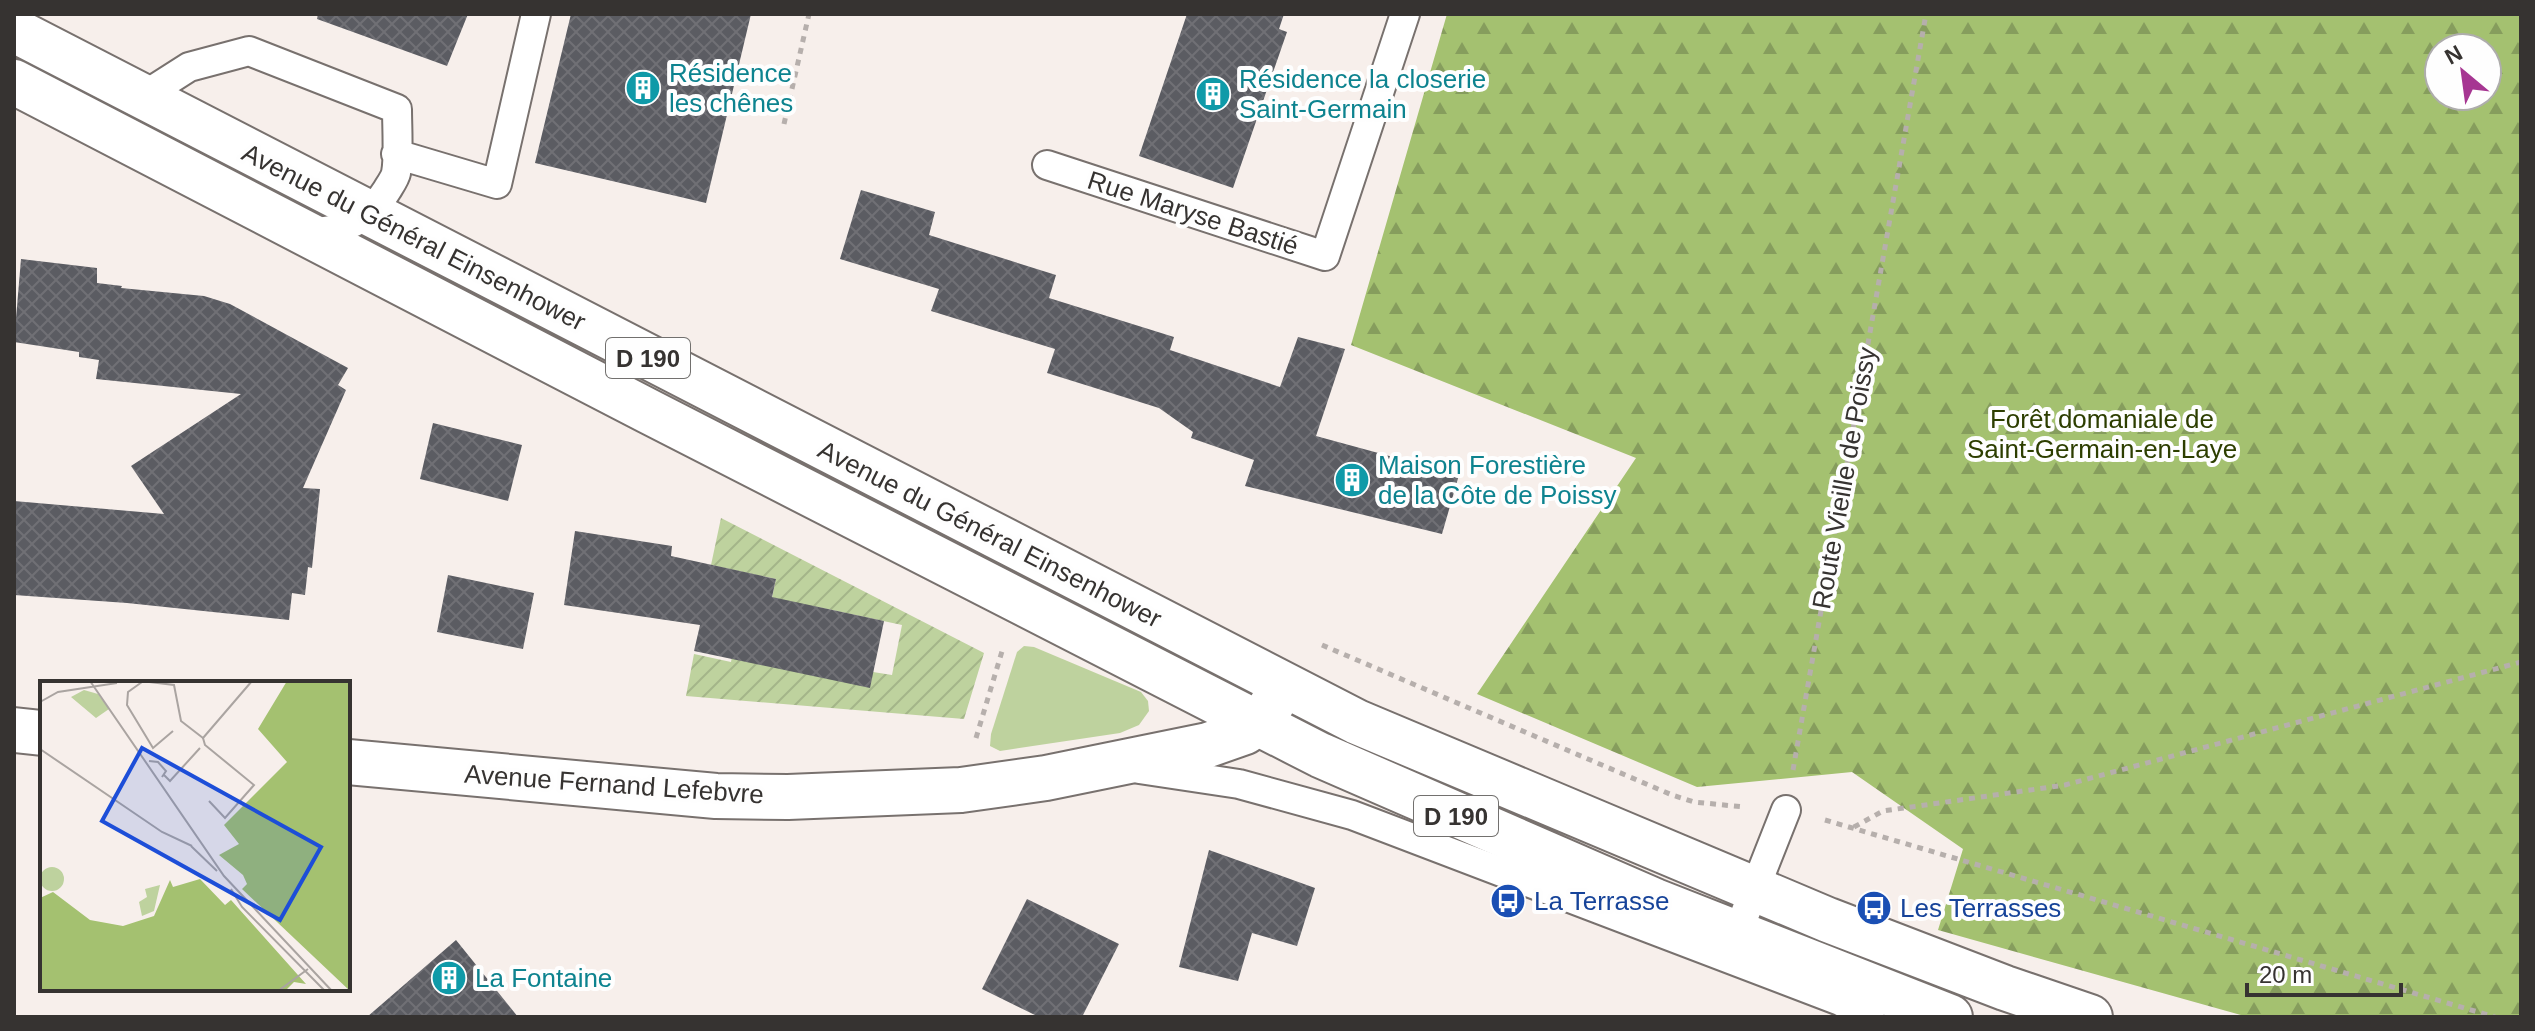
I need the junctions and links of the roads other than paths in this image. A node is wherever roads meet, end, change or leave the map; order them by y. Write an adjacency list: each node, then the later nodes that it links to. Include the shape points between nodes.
1 (536, 14): 6 (lane, via 497,184)
2 (1405, 14): 7 (lane, Rue Maryse Bastié, via 1325,256)
3 (14, 30): 5 (main road, Avenue du Général Einsenhower / D 190)
4 (14, 82): 9 (main road, Avenue du Général Einsenhower / D 190)
5 (142, 97): 6 (lane, via 189,67 249,51 397,109); 8 (main road, Avenue du Général Einsenhower / D 190)
6 (396, 154): 8 (lane, via 396,173)
7 (1047, 165)
8 (368, 214): 9 (lane, via 344,228); 10 (main road, Avenue du Général Einsenhower / D 190)
9 (302, 232): 11 (main road, Avenue du Général Einsenhower / D 190)
10 (1283, 685): 11 (main road, Avenue Fernand Lefebvre); 19 (main road, D 190, via 1403,743)
11 (1257, 723): 15 (main road, Avenue Fernand Lefebvre, via 1208,745); 16 (main road, D 190)
12 (14, 730): 13 (main road)
13 (40, 733)
14 (350, 762): 15 (main road, Avenue Fernand Lefebvre, via 774,797 961,790)
15 (1115, 766): 18 (lane, via 1239,784 1352,815)
16 (1390, 787): 18 (lane, D 190); 22 (main road, D 190)
17 (1786, 810): 19 (lane)
18 (1446, 853): 21 (lane)
19 (1755, 890): 20 (main road, D 190); 22 (lane)
20 (1823, 918): 23 (lane); 26 (main road, D 190)
21 (1645, 925): 22 (lane); 23 (lane)
22 (1737, 934): 23 (main road, D 190)
23 (1806, 975): 24 (lane); 25 (main road, D 190)
24 (1870, 1017)
25 (1950, 1017)
26 (2090, 1017)

